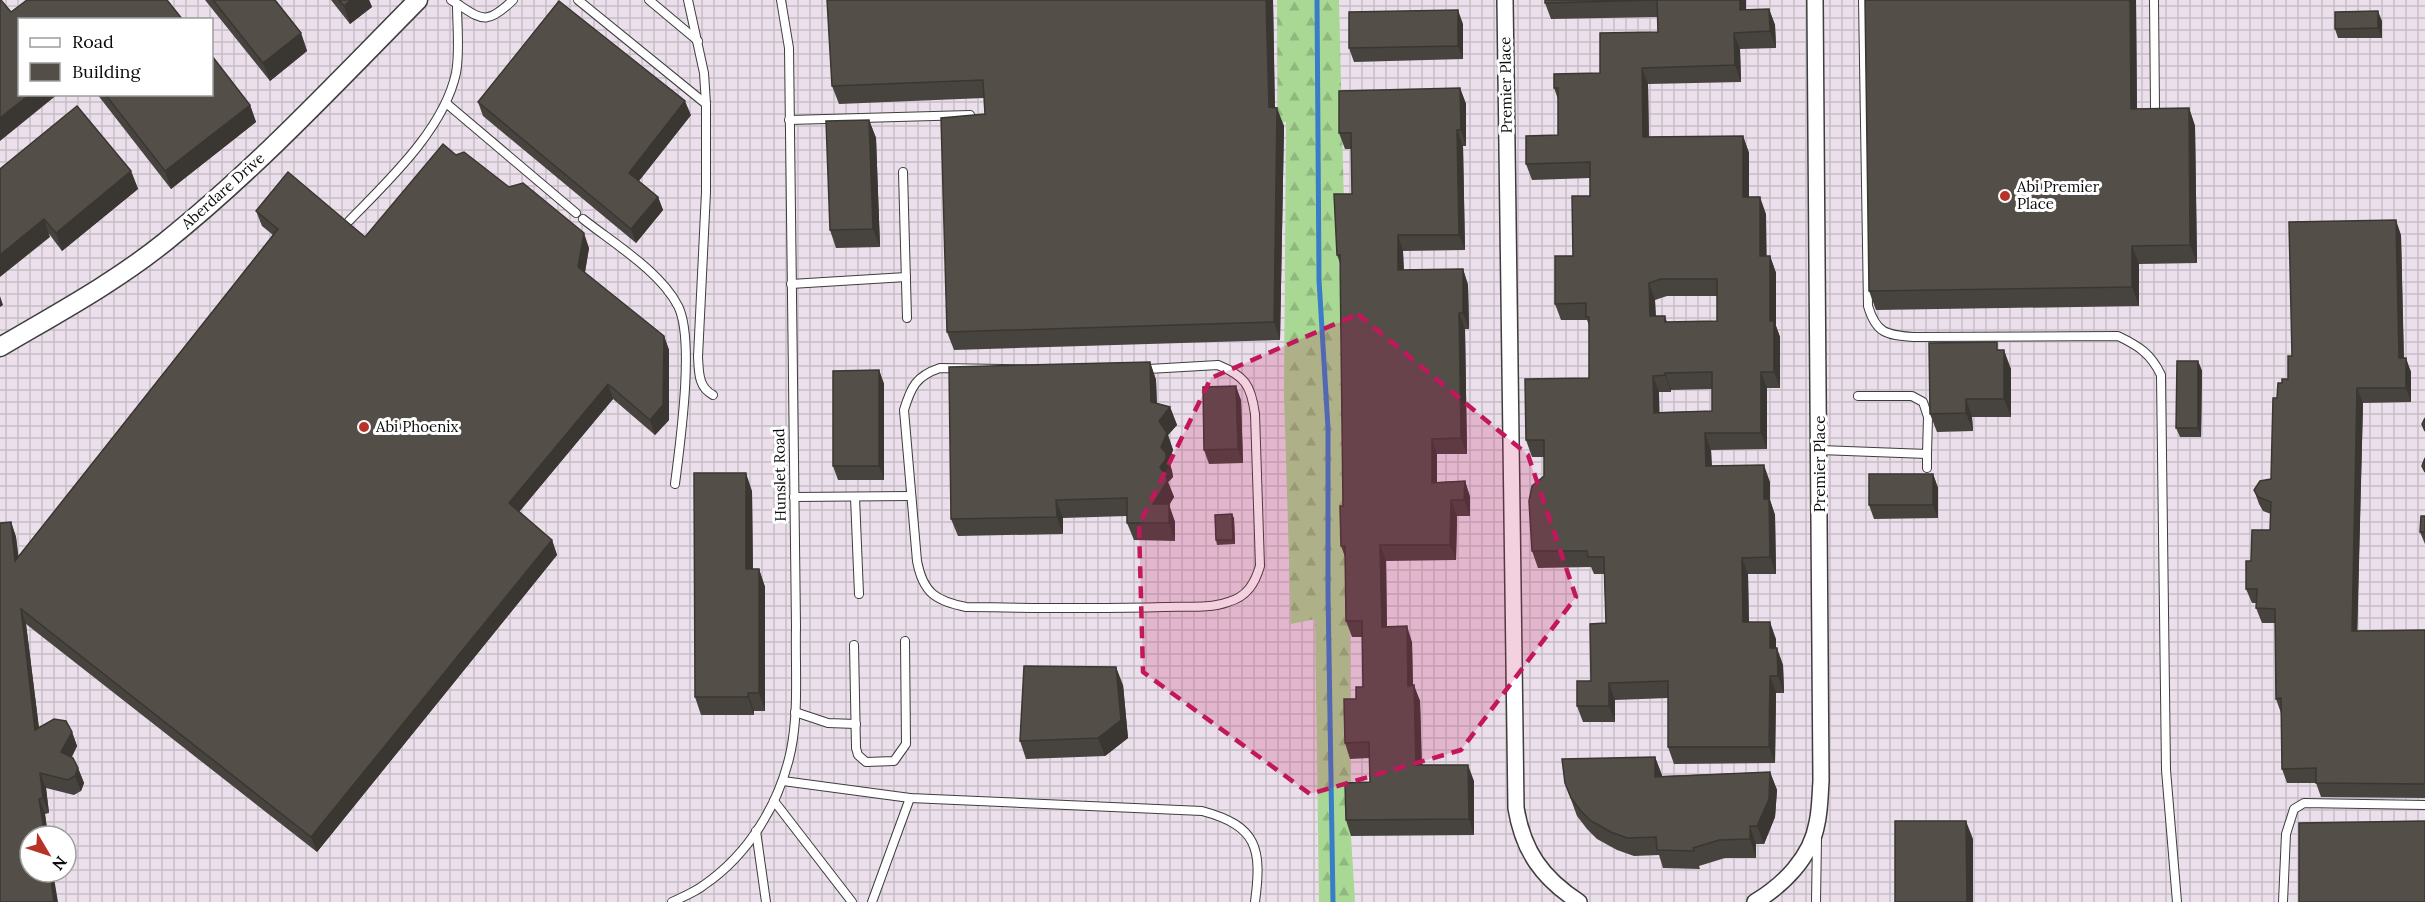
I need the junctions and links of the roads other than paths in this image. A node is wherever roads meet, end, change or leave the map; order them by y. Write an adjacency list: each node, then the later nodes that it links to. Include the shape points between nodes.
1 (418, 0): 25 (street, Aberdare Drive, via 240,178 164,243 98,289)
2 (513, 0): 11 (lane, via 489,18)
3 (578, 0): 14 (lane)
4 (649, 0): 12 (lane)
5 (688, 0): 12 (lane)
6 (781, 0): 17 (lane, Hunslet Road, via 789,48)
7 (1505, 0): 51 (street, Premier Place, via 1516,808 1520,833 1531,855 1552,880)
8 (1815, 0): 28 (street, Premier Place)
9 (1863, 0): 54 (lane, via 1868,306 1880,329 1891,336 1912,337 2118,336 2142,348 2160,375 2166,770)
10 (2154, 0): 15 (lane)
11 (454, 2): 13 (lane, via 456,72)
12 (699, 41): 14 (lane)
13 (446, 103): 19 (lane); 21 (lane, via 391,177)
14 (706, 104): 26 (lane, via 698,357 700,379 705,390)
15 (2155, 107)
16 (970, 115): 17 (lane)
17 (789, 120): 23 (lane, Hunslet Road)
18 (903, 172): 22 (lane)
19 (576, 213)
20 (583, 219): 31 (lane, via 650,272 668,290 683,317 684,404)
21 (349, 221)
22 (906, 277): 23 (lane); 24 (lane)
23 (791, 284): 33 (lane, Hunslet Road)
24 (908, 318)
25 (0, 347)
26 (713, 395)
27 (1858, 396): 29 (lane, via 1912,396 1923,402 1928,417)
28 (1820, 450): 29 (lane); 44 (street, Premier Place, via 1821,781)
29 (1927, 454): 30 (lane)
30 (1927, 468)
31 (675, 484)
32 (911, 496): 32 (lane, via 920,577 932,593 947,603 966,607 1144,607 1229,602 1254,584 1260,566 1252,393 1235,372 1218,365 1114,371 940,368 926,372 916,381 904,410); 34 (lane)
33 (794, 497): 34 (lane); 38 (lane, Hunslet Road)
34 (855, 497): 35 (lane)
35 (859, 594)
36 (905, 641): 39 (lane, via 906,744 900,755 894,760 866,762 856,748)
37 (854, 645): 39 (lane)
38 (795, 712): 39 (lane, via 828,723); 40 (lane, Hunslet Road)
39 (856, 724)
40 (783, 781): 41 (lane); 42 (lane, Hunslet Road)
41 (910, 798): 49 (lane); 50 (lane, via 1202,811 1227,818 1245,831 1254,844 1259,868)
42 (774, 801): 45 (lane, Hunslet Road); 48 (lane)
43 (2425, 805): 55 (lane, via 2304,803 2294,809 2286,834)
44 (1817, 825): 52 (street, Premier Place, via 1802,861 1773,891); 53 (lane)
45 (756, 831): 46 (lane, Hunslet Road, via 727,867 704,886); 47 (lane)
46 (672, 902)
47 (766, 902)
48 (852, 902)
49 (872, 902)
50 (1255, 902)
51 (1579, 902)
52 (1755, 902)
53 (1816, 902)
54 (2177, 902)
55 (2283, 902)

